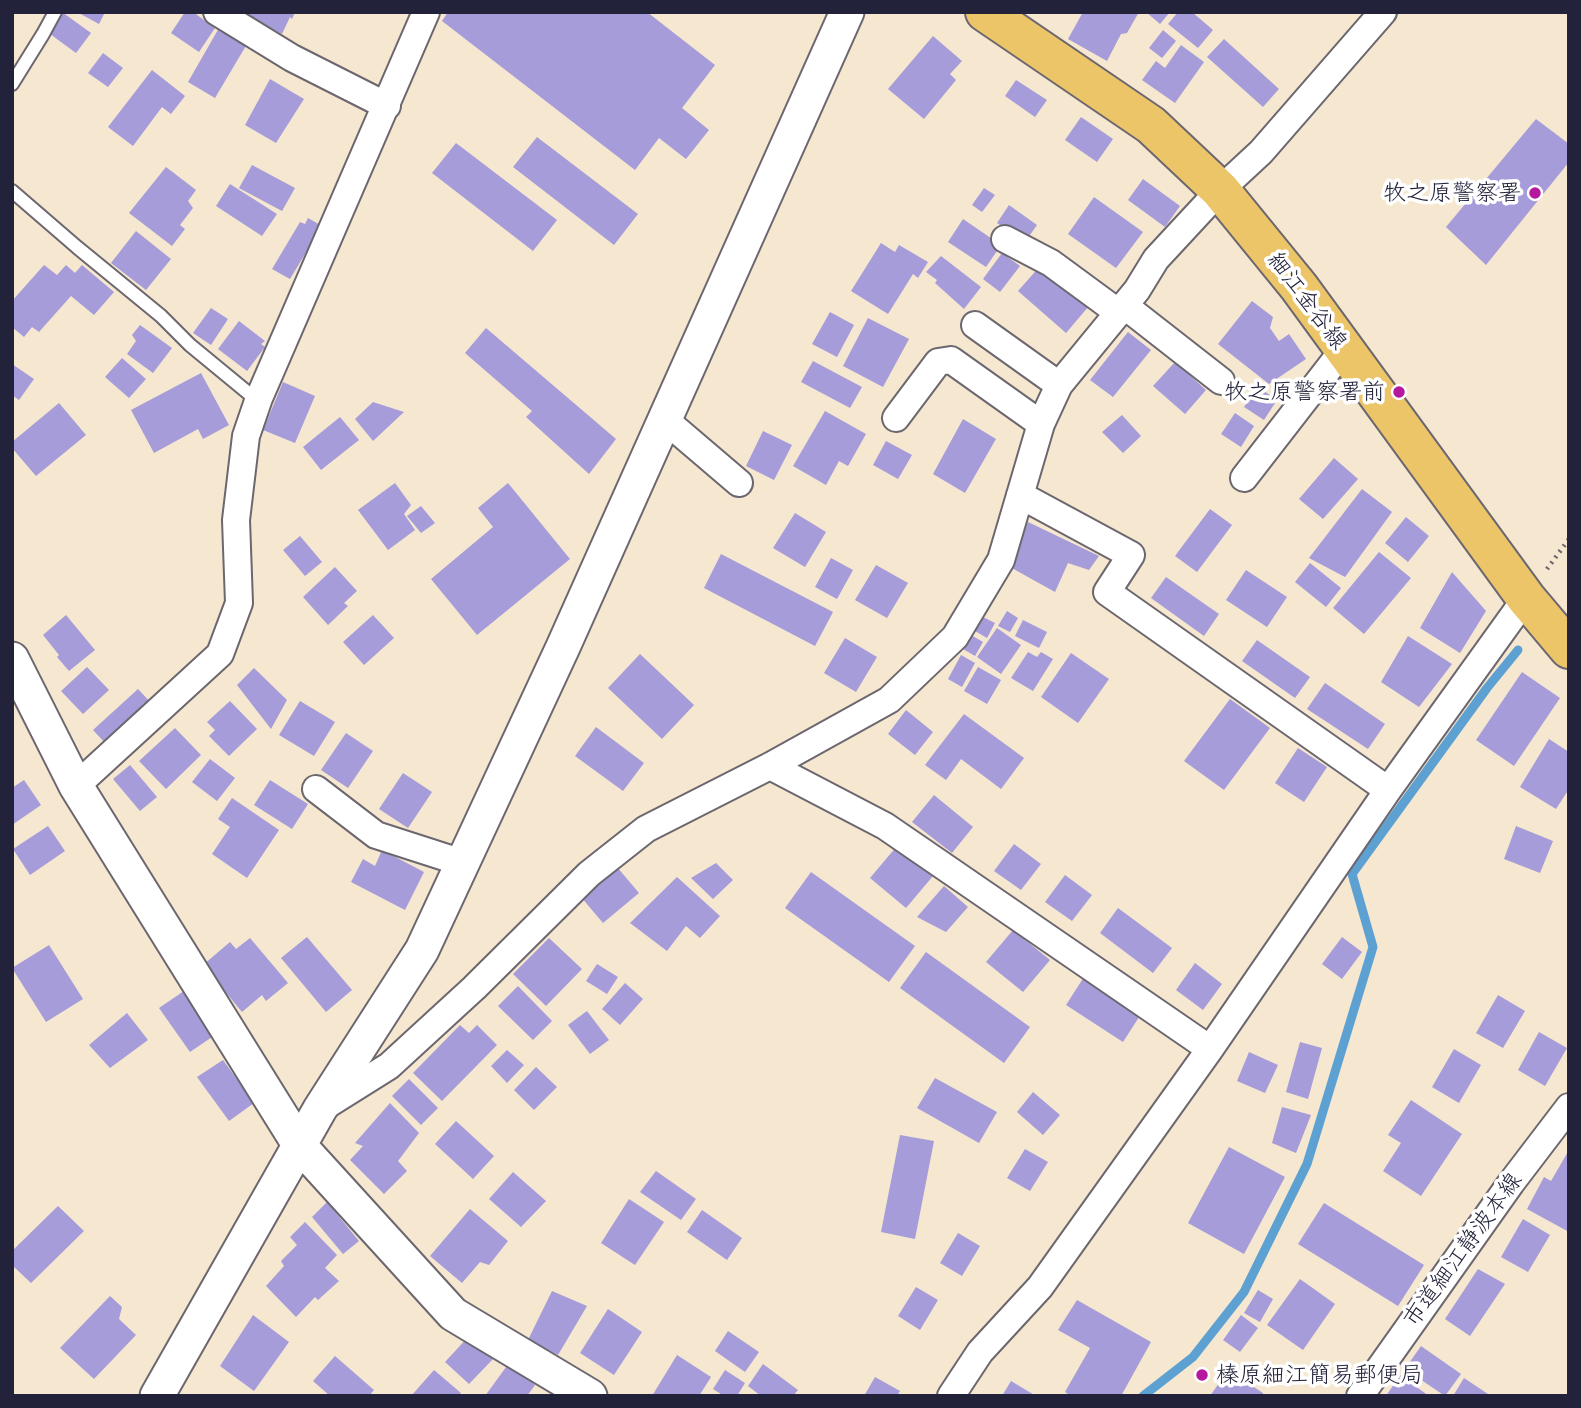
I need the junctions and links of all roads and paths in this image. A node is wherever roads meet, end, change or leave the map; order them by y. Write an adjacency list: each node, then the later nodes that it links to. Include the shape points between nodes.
1 (55, 12): 7 (lane)
2 (217, 12): 8 (street, via 292,58)
3 (426, 12): 8 (street)
4 (847, 12): 19 (street)
5 (985, 12): 9 (main road, 細江金谷線, via 1151,125)
6 (1382, 12): 9 (street, via 1261,152)
7 (12, 84)
8 (387, 106): 17 (street)
9 (1220, 190): 12 (street, via 1156,259); 14 (main road, 細江金谷線)
10 (12, 191): 17 (lane)
11 (1004, 239): 12 (street)
12 (1122, 309): 15 (street); 16 (street)
13 (975, 325): 16 (street)
14 (1344, 349): 21 (street); 24 (main road, 細江金谷線)
15 (1221, 382)
16 (1059, 385): 20 (street)
17 (258, 401): 28 (street, via 246,436 236,520 239,603 220,654)
18 (896, 418): 20 (street, via 938,362 951,360)
19 (664, 419): 22 (street); 31 (street)
20 (1041, 424): 23 (street)
21 (1244, 478)
22 (739, 483)
23 (1020, 495): 27 (street, via 1001,560 955,637 889,701); 30 (street, via 1131,555 1107,592)
24 (1526, 598): 25 (main road, 細江金谷線); 30 (street)
25 (1569, 649)
26 (12, 659): 28 (street)
27 (770, 766): 32 (street, via 885,826); 34 (street, via 646,829 589,874 388,1066)
28 (76, 786): 35 (street)
29 (316, 789): 31 (street, via 376,835)
30 (1388, 790): 32 (street)
31 (463, 863): 34 (street, via 422,950)
32 (1210, 1049): 39 (street, via 1040,1287 980,1352)
33 (1569, 1107): 40 (street, 市道細江静波本線)
34 (320, 1109): 35 (street)
35 (300, 1146): 36 (street, via 453,1314); 37 (street)
36 (552, 1386): 38 (street)
37 (157, 1396)
38 (590, 1396)
39 (951, 1396)
40 (1360, 1396)

